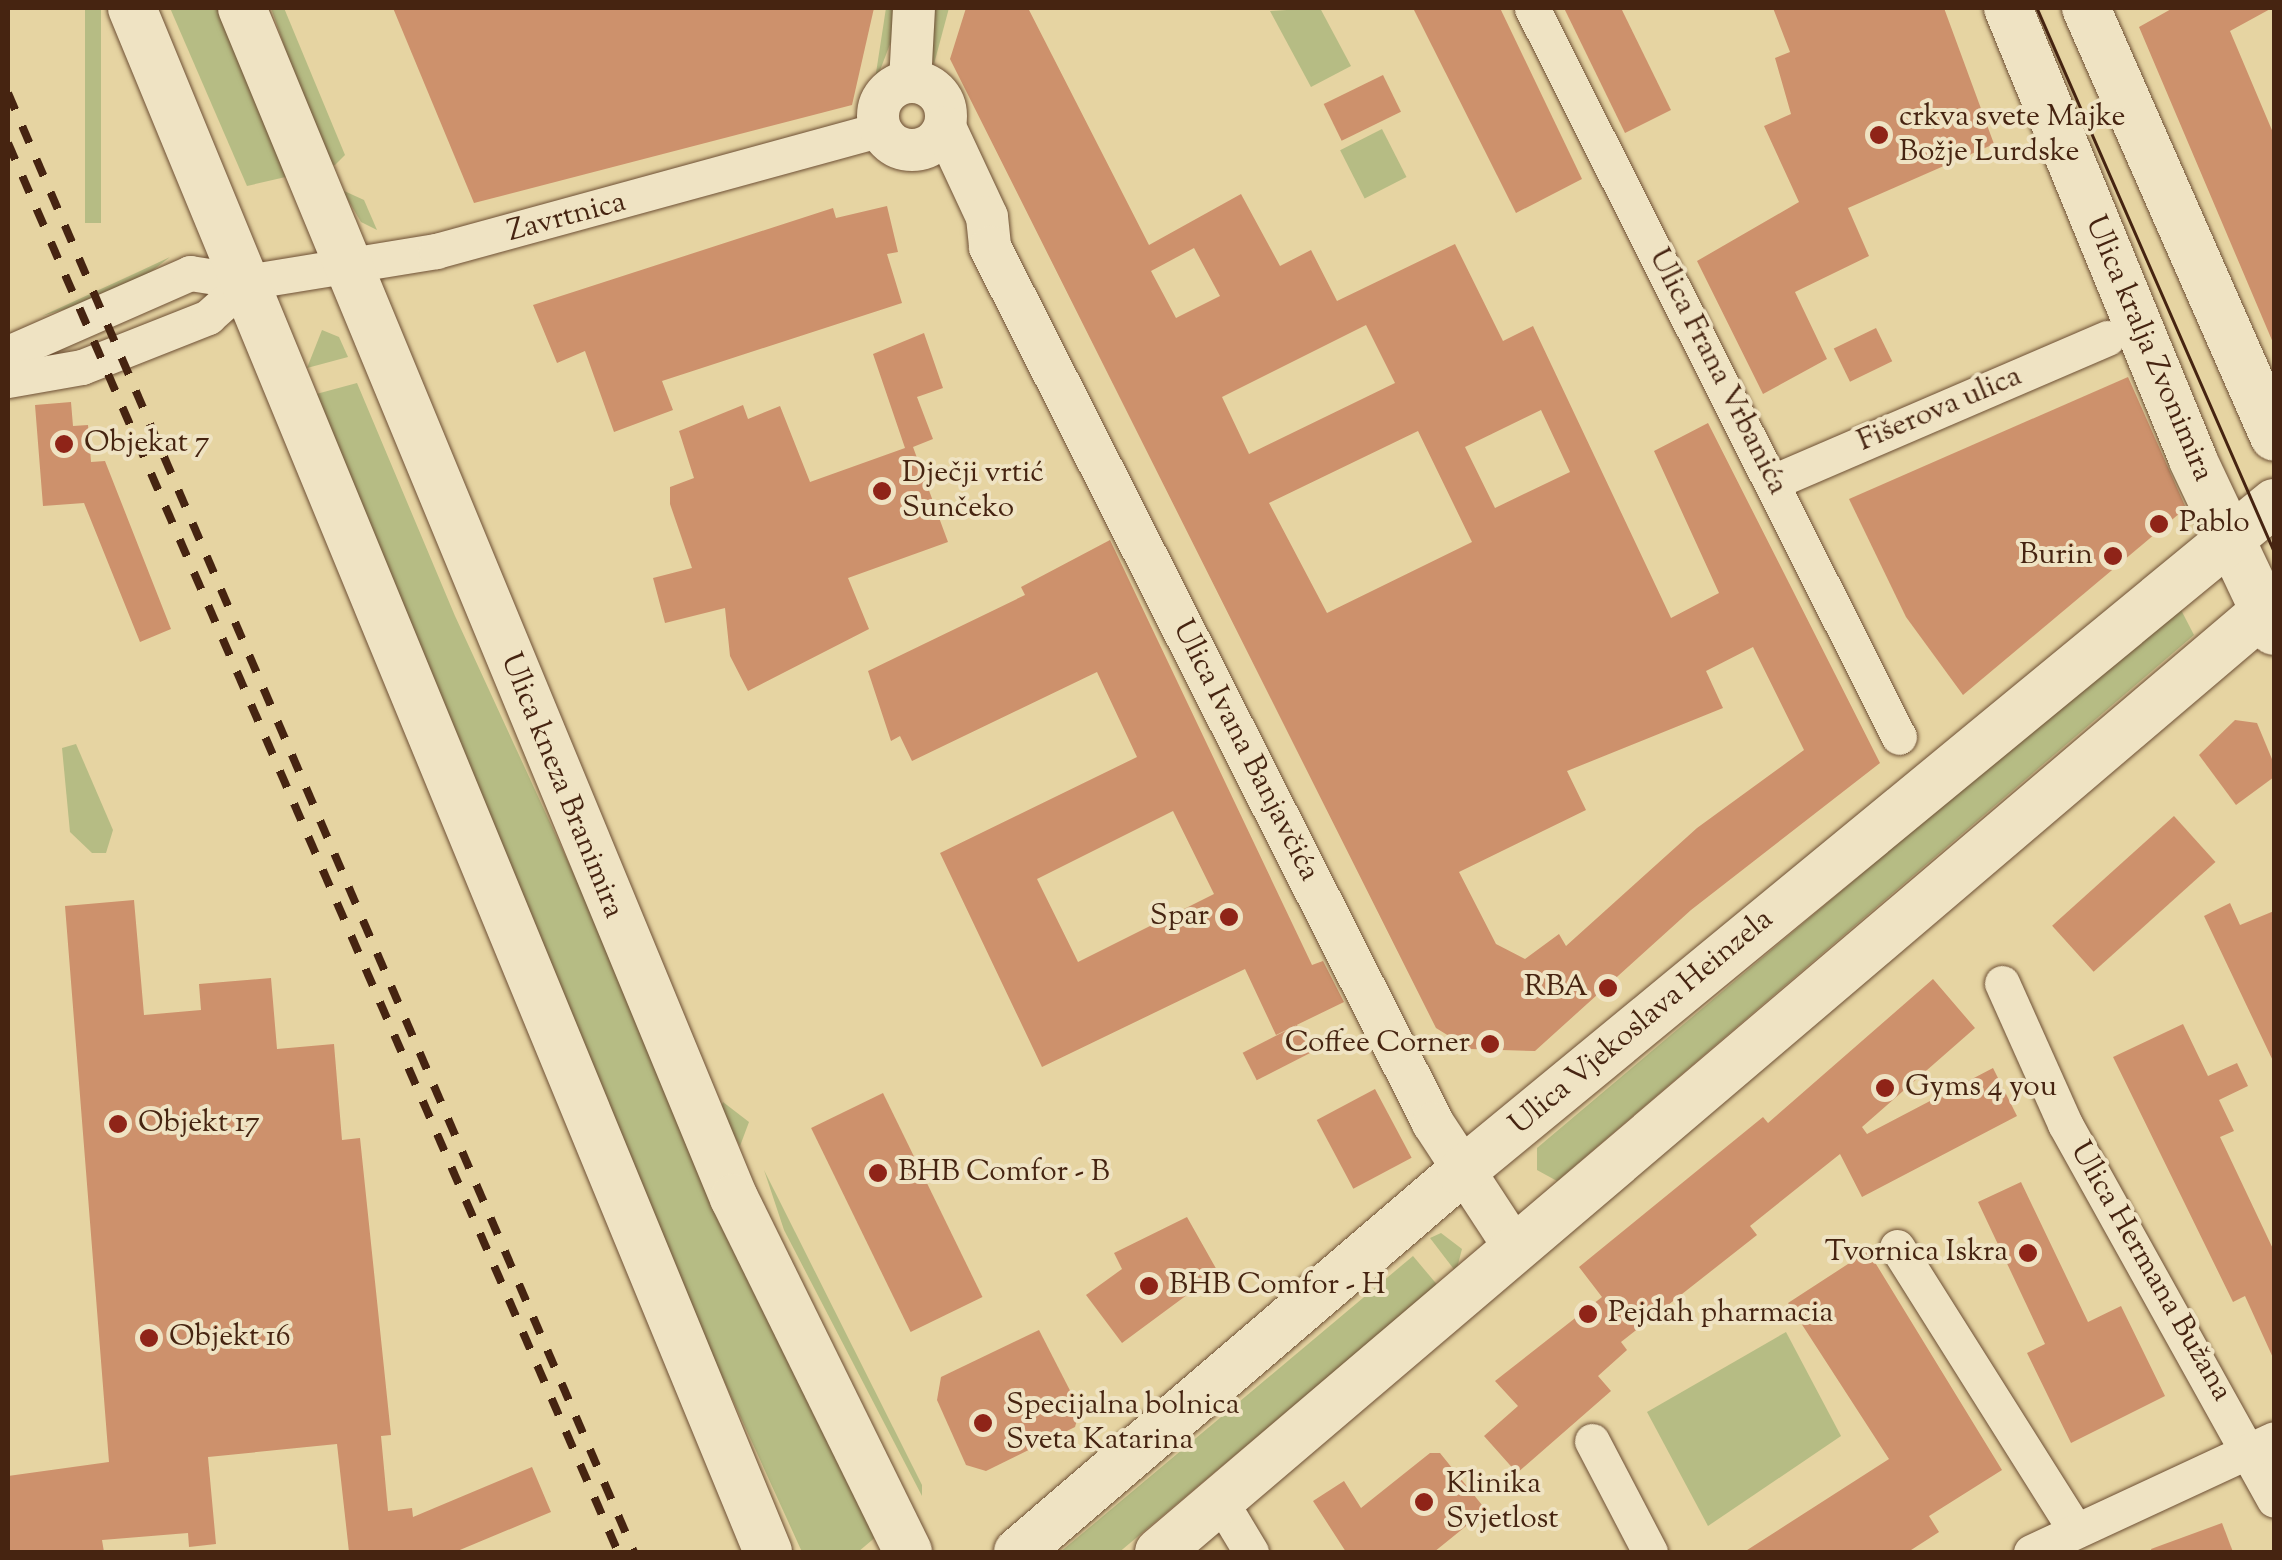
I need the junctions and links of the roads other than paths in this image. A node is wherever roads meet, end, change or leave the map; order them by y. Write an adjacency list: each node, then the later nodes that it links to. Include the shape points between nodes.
1 (132, 8): 10 (main road)
2 (242, 8): 9 (main road, Ulica kneza Branimira)
3 (914, 8): 7 (street)
4 (1532, 8): 15 (street, Ulica Frana Vrbanića)
5 (2008, 8): 17 (main road, Ulica kralja Zvonimira)
6 (2086, 8): 14 (main road)
7 (910, 82): 8 (street, via 884,97); 8 (street, Ulica Ivana Banjavčića, via 939,95)
8 (913, 135): 9 (street, Zavrtnica, via 485,240); 21 (street, Ulica Ivana Banjavčića, via 990,247)
9 (348, 266): 10 (street, Zavrtnica); 30 (main road, Ulica kneza Branimira, via 734,1198)
10 (247, 282): 12 (street, Zavrtnica, via 190,273); 13 (street, via 208,317 82,366); 29 (main road)
11 (2107, 338): 15 (street, Fišerova ulica)
12 (8, 352)
13 (8, 380)
14 (2274, 437)
15 (1773, 482): 19 (street, Ulica Frana Vrbanića)
16 (2274, 503): 17 (main road, Ulica Vjekoslava Heinzela)
17 (2228, 538): 18 (main road, Ulica kralja Zvonimira); 21 (main road, Ulica Vjekoslava Heinzela)
18 (2271, 615): 22 (main road)
19 (1899, 737)
20 (2002, 983): 25 (street, Ulica Hermana Bužana, via 2065,1124)
21 (1461, 1172): 22 (street, Ulica Ivana Banjavčića); 31 (main road, Ulica Vjekoslava Heinzela)
22 (1514, 1247): 27 (main road)
23 (1897, 1247): 28 (street)
24 (1592, 1441): 34 (street)
25 (2264, 1444): 26 (street, Ulica Hermana Bužana); 28 (street)
26 (2274, 1500)
27 (1220, 1502): 32 (main road); 33 (street)
28 (2074, 1528): 35 (street)
29 (768, 1552)
30 (908, 1552)
31 (1018, 1552)
32 (1159, 1552)
33 (1251, 1552)
34 (1650, 1552)
35 (2031, 1552)

